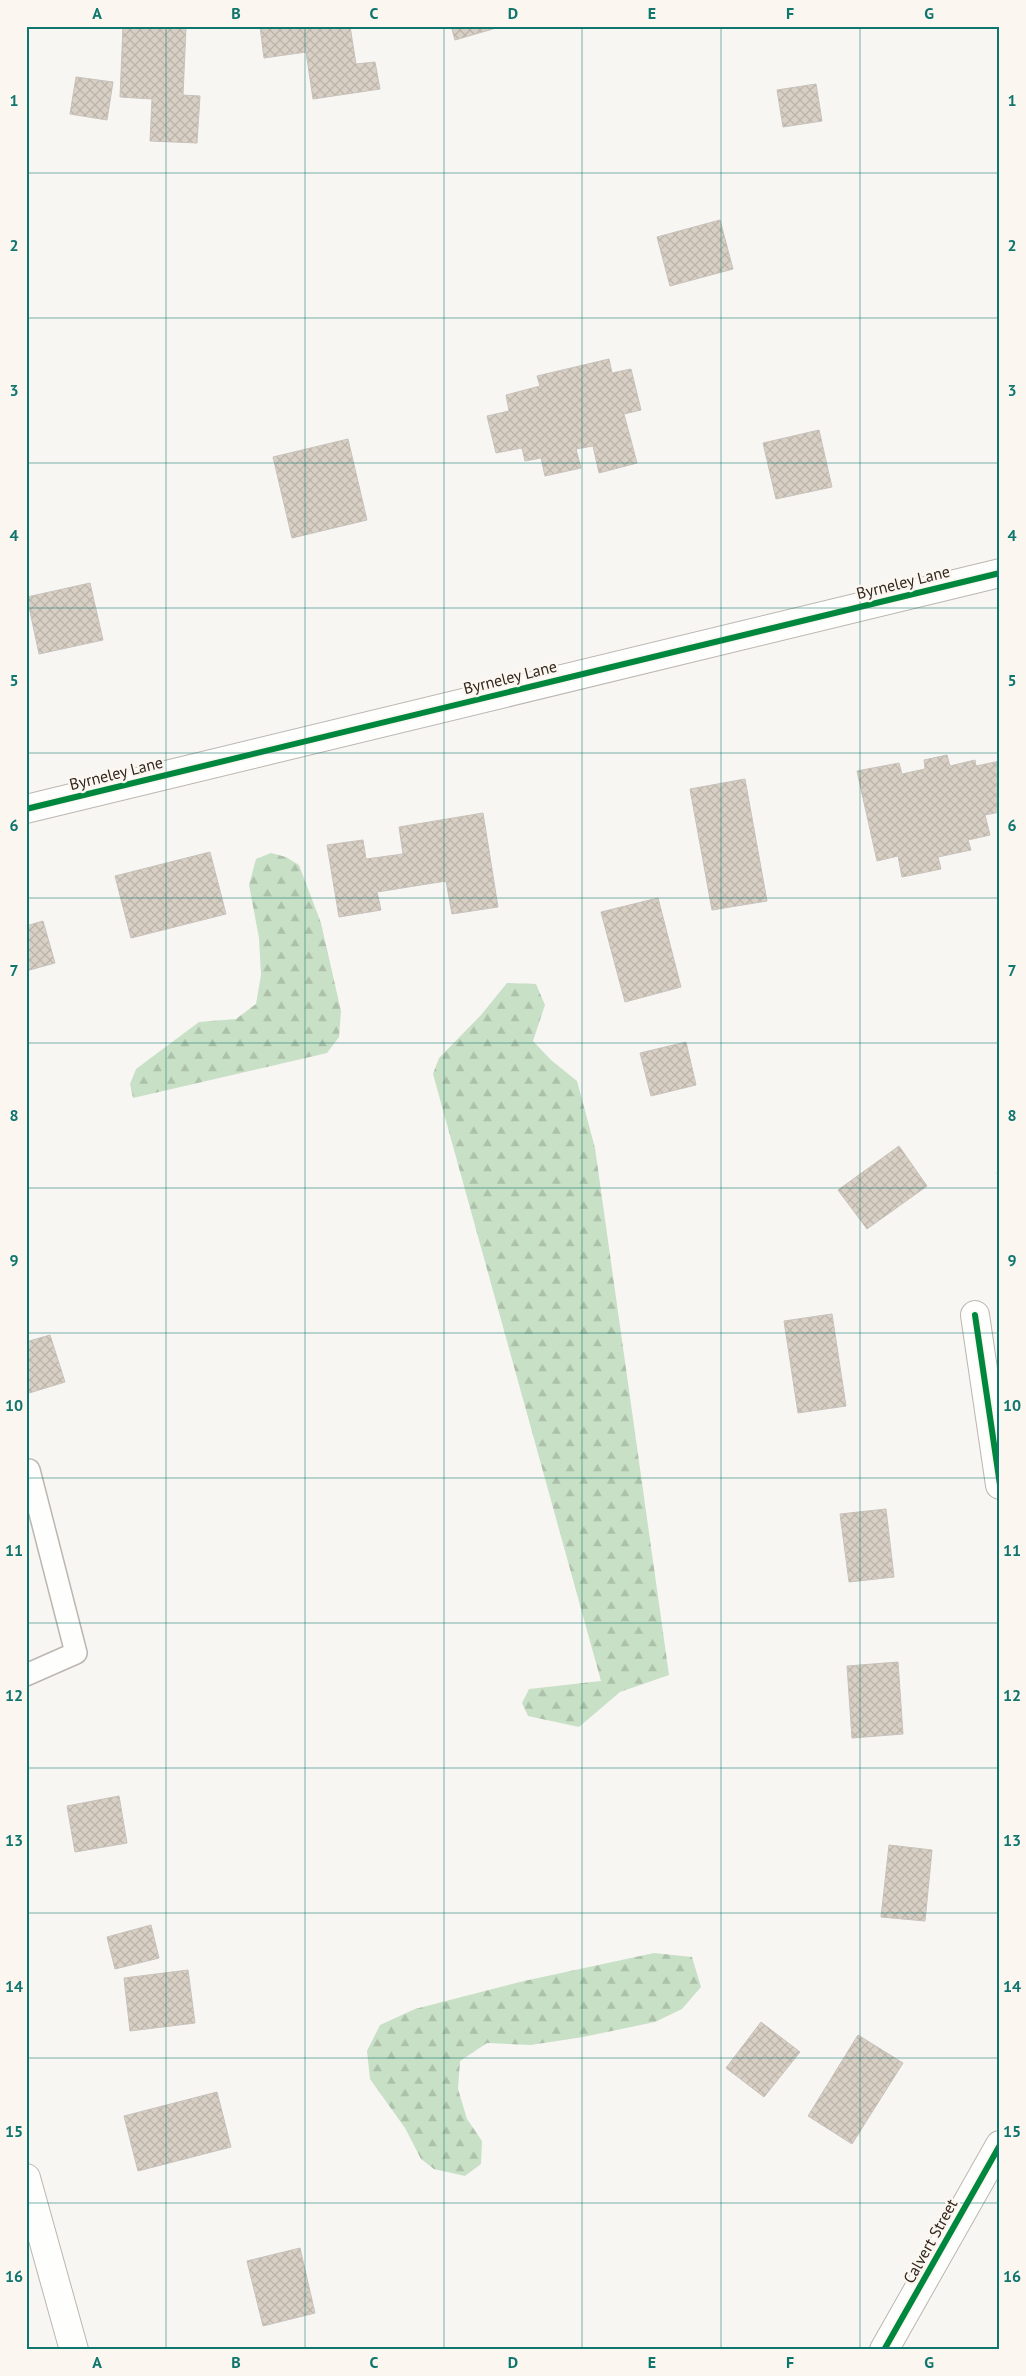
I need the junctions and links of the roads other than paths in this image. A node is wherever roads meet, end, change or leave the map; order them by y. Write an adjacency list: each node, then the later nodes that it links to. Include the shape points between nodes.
1 (1000, 572): 2 (street, Byrneley Lane)
2 (26, 809)
3 (974, 1315): 5 (street)
4 (26, 1470): 6 (lane, via 29,1470 76,1653)
5 (1000, 1485)
6 (26, 1675)
7 (1000, 2145): 10 (street, Calvert Street)
8 (26, 2178): 9 (street)
9 (74, 2350)
10 (884, 2350)

